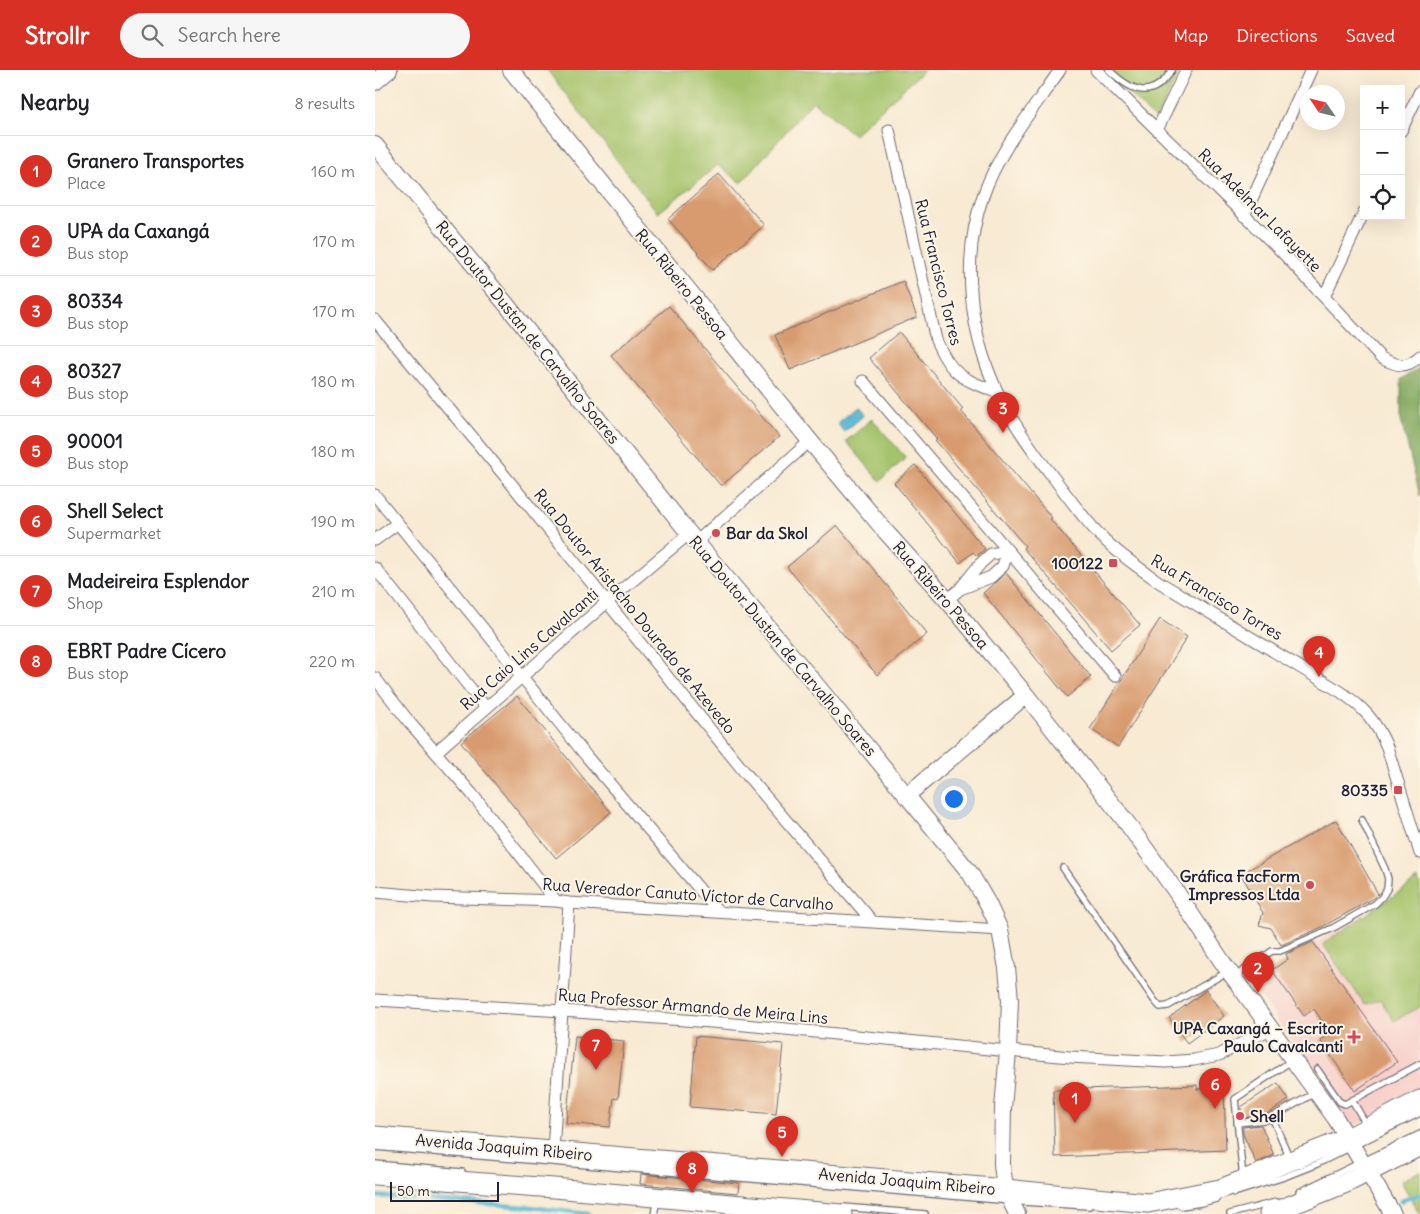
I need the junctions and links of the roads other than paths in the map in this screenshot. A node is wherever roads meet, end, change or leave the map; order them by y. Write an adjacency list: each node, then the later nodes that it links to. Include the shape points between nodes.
1 (389, 70): 9 (main road)
2 (511, 70): 22 (main road, Rua Ribeiro Pessoa)
3 (1060, 70): 21 (street, Rua Francisco Torres, via 1000,158 983,196 975,228 970,265 971,307 982,353)
4 (1097, 70): 12 (street, Rua Adelmar Lafayette)
5 (1109, 70): 6 (lane, via 1124,83 1147,90 1158,87)
6 (1172, 70)
7 (1186, 70): 12 (street)
8 (1311, 70): 15 (street)
9 (375, 82)
10 (1420, 91): 13 (street)
11 (889, 130): 21 (street, Rua Francisco Torres, via 935,340 955,371 967,380)
12 (1157, 130): 15 (street, Rua Adelmar Lafayette)
13 (1401, 130)
14 (375, 145): 25 (main road, Rua Doutor Dustan de Carvalho Soares)
15 (1244, 216): 17 (street, Rua Adelmar Lafayette)
16 (1360, 220): 17 (street)
17 (1324, 297): 19 (street, Rua Adelmar Lafayette, via 1381,358 1404,366)
18 (375, 320): 30 (street, Rua Doutor Aristacho Dourado de Azevedo)
19 (1420, 356)
20 (863, 380): 27 (street)
21 (997, 392): 39 (street, Rua Francisco Torres, via 1021,432 1075,507 1132,564 1341,692 1370,716 1387,747)
22 (810, 441): 25 (street, Rua Caio Lins Cavalcanti); 29 (main road, Rua Ribeiro Pessoa, via 886,532)
23 (375, 495): 24 (street)
24 (398, 523): 26 (street); 32 (street)
25 (693, 538): 30 (street, Rua Caio Lins Cavalcanti); 37 (main road, Rua Doutor Dustan de Carvalho Soares)
26 (375, 540)
27 (1007, 551): 29 (street, via 991,554); 29 (street, via 1003,566 991,577); 31 (street)
28 (375, 568): 35 (street)
29 (954, 595): 34 (main road, Rua Ribeiro Pessoa)
30 (607, 602): 32 (street, Rua Caio Lins Cavalcanti); 45 (street, Rua Doutor Aristacho Dourado de Azevedo, via 747,775)
31 (1115, 676)
32 (522, 677): 35 (street, Rua Caio Lins Cavalcanti); 44 (street)
33 (375, 678): 36 (street)
34 (1026, 695): 37 (main road); 47 (main road, Rua Ribeiro Pessoa, via 1132,830)
35 (486, 708): 36 (street, Rua Caio Lins Cavalcanti)
36 (436, 752): 42 (street)
37 (906, 796): 46 (main road, Rua Doutor Dustan de Carvalho Soares, via 970,873)
38 (1362, 820): 47 (lane, via 1388,880 1382,897 1333,928 1280,951 1272,951)
39 (1420, 853)
40 (1063, 868): 47 (lane, via 1160,1007)
41 (375, 892): 42 (street, Rua Vereador Canuto Víctor de Carvalho)
42 (556, 901): 43 (street, Rua Vereador Canuto Víctor de Carvalho)
43 (569, 903): 44 (street, Rua Vereador Canuto Víctor de Carvalho); 49 (street)
44 (718, 911): 45 (street, Rua Vereador Canuto Víctor de Carvalho)
45 (873, 922): 46 (street, Rua Vereador Canuto Víctor de Carvalho)
46 (1000, 930): 51 (main road, Rua Doutor Dustan de Carvalho Soares, via 1010,1000)
47 (1231, 974): 50 (main road, Rua Ribeiro Pessoa)
48 (375, 1000): 49 (street, Rua Professor Armando de Meira Lins)
49 (563, 1011): 51 (street, Rua Professor Armando de Meira Lins); 67 (street)
50 (1270, 1029): 51 (street, Rua Professor Armando de Meira Lins, via 1219,1055 1194,1060 1070,1058); 52 (main road, Rua Ribeiro Pessoa)
51 (1008, 1051): 80 (main road, Rua Doutor Dustan de Carvalho Soares, via 1003,1164)
52 (1293, 1059): 55 (main road, Rua Ribeiro Pessoa); 60 (lane, via 1236,1096)
53 (1420, 1064): 56 (lane)
54 (1317, 1069): 55 (lane)
55 (1325, 1096): 56 (lane, via 1343,1104); 59 (lane); 64 (main road, Rua Ribeiro Pessoa)
56 (1352, 1100): 61 (lane)
57 (1420, 1100): 61 (main road, Avenida Joaquim Ribeiro)
58 (1420, 1113): 64 (lane)
59 (1272, 1119): 60 (lane); 68 (lane)
60 (1237, 1123): 74 (lane)
61 (1369, 1128): 64 (main road, Avenida Joaquim Ribeiro)
62 (1420, 1134): 70 (lane)
63 (375, 1136): 67 (main road, Avenida Joaquim Ribeiro)
64 (1351, 1142): 68 (main road, Avenida Joaquim Ribeiro); 70 (main road, Rua Ribeiro Pessoa); 75 (lane, via 1317,1164)
65 (1420, 1146): 70 (main road)
66 (375, 1147): 80 (lane)
67 (553, 1152): 80 (main road, Avenida Joaquim Ribeiro)
68 (1291, 1161): 74 (main road, Avenida Joaquim Ribeiro)
69 (375, 1164): 71 (lane)
70 (1365, 1167): 76 (lane); 84 (main road, via 1346,1183); 90 (main road, Rua Ribeiro Pessoa)
71 (472, 1173)
72 (375, 1175): 79 (main road)
73 (549, 1180): 79 (lane)
74 (1243, 1180): 80 (main road, Avenida Joaquim Ribeiro, via 1148,1203)
75 (1229, 1195)
76 (1289, 1197)
77 (1220, 1198): 82 (lane)
78 (762, 1200): 81 (lane)
79 (658, 1201): 86 (main road)
80 (1010, 1201): 83 (lane)
81 (781, 1202)
82 (1173, 1206)
83 (1098, 1207)
84 (1275, 1207): 89 (lane)
85 (1155, 1209): 87 (lane)
86 (840, 1210): 88 (lane)
87 (1145, 1210)
88 (925, 1214)
89 (1230, 1214)
90 (1393, 1214)

